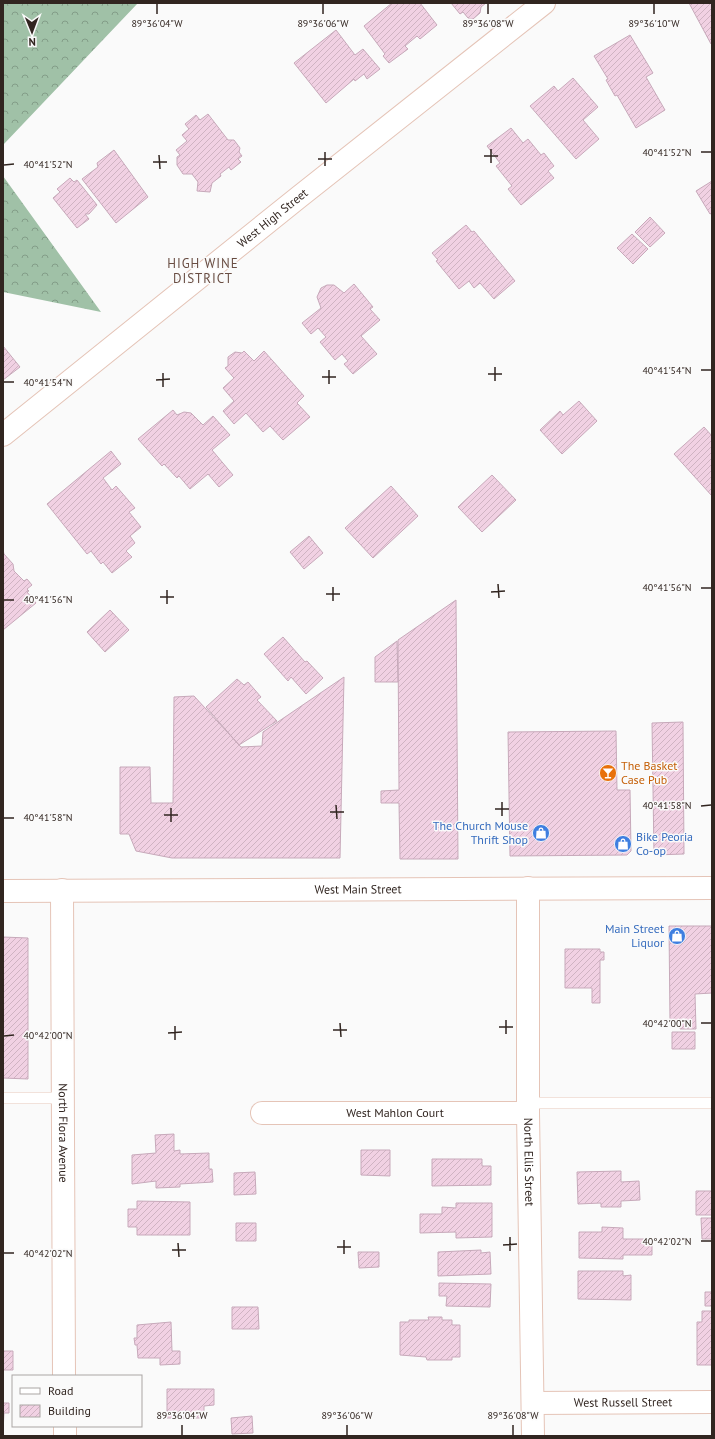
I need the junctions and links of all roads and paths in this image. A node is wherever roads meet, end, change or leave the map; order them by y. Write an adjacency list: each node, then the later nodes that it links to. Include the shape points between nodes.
1 (544, 3): 2 (street, West High Street)
2 (3, 435)
3 (528, 888): 4 (street, West Main Street); 5 (street, West Main Street); 10 (street, North Ellis Street)
4 (712, 888)
5 (62, 890): 6 (street, West Main Street); 8 (street, North Flora Avenue)
6 (3, 891)
7 (3, 1098): 8 (lane)
8 (63, 1098): 12 (street, North Flora Avenue)
9 (712, 1103): 10 (lane)
10 (528, 1108): 11 (street, West Mahlon Court); 13 (street, North Ellis Street)
11 (262, 1113)
12 (64, 1375)
13 (533, 1402): 14 (street, West Russell Street); 15 (street, North Ellis Street)
14 (712, 1402)
15 (533, 1436)

